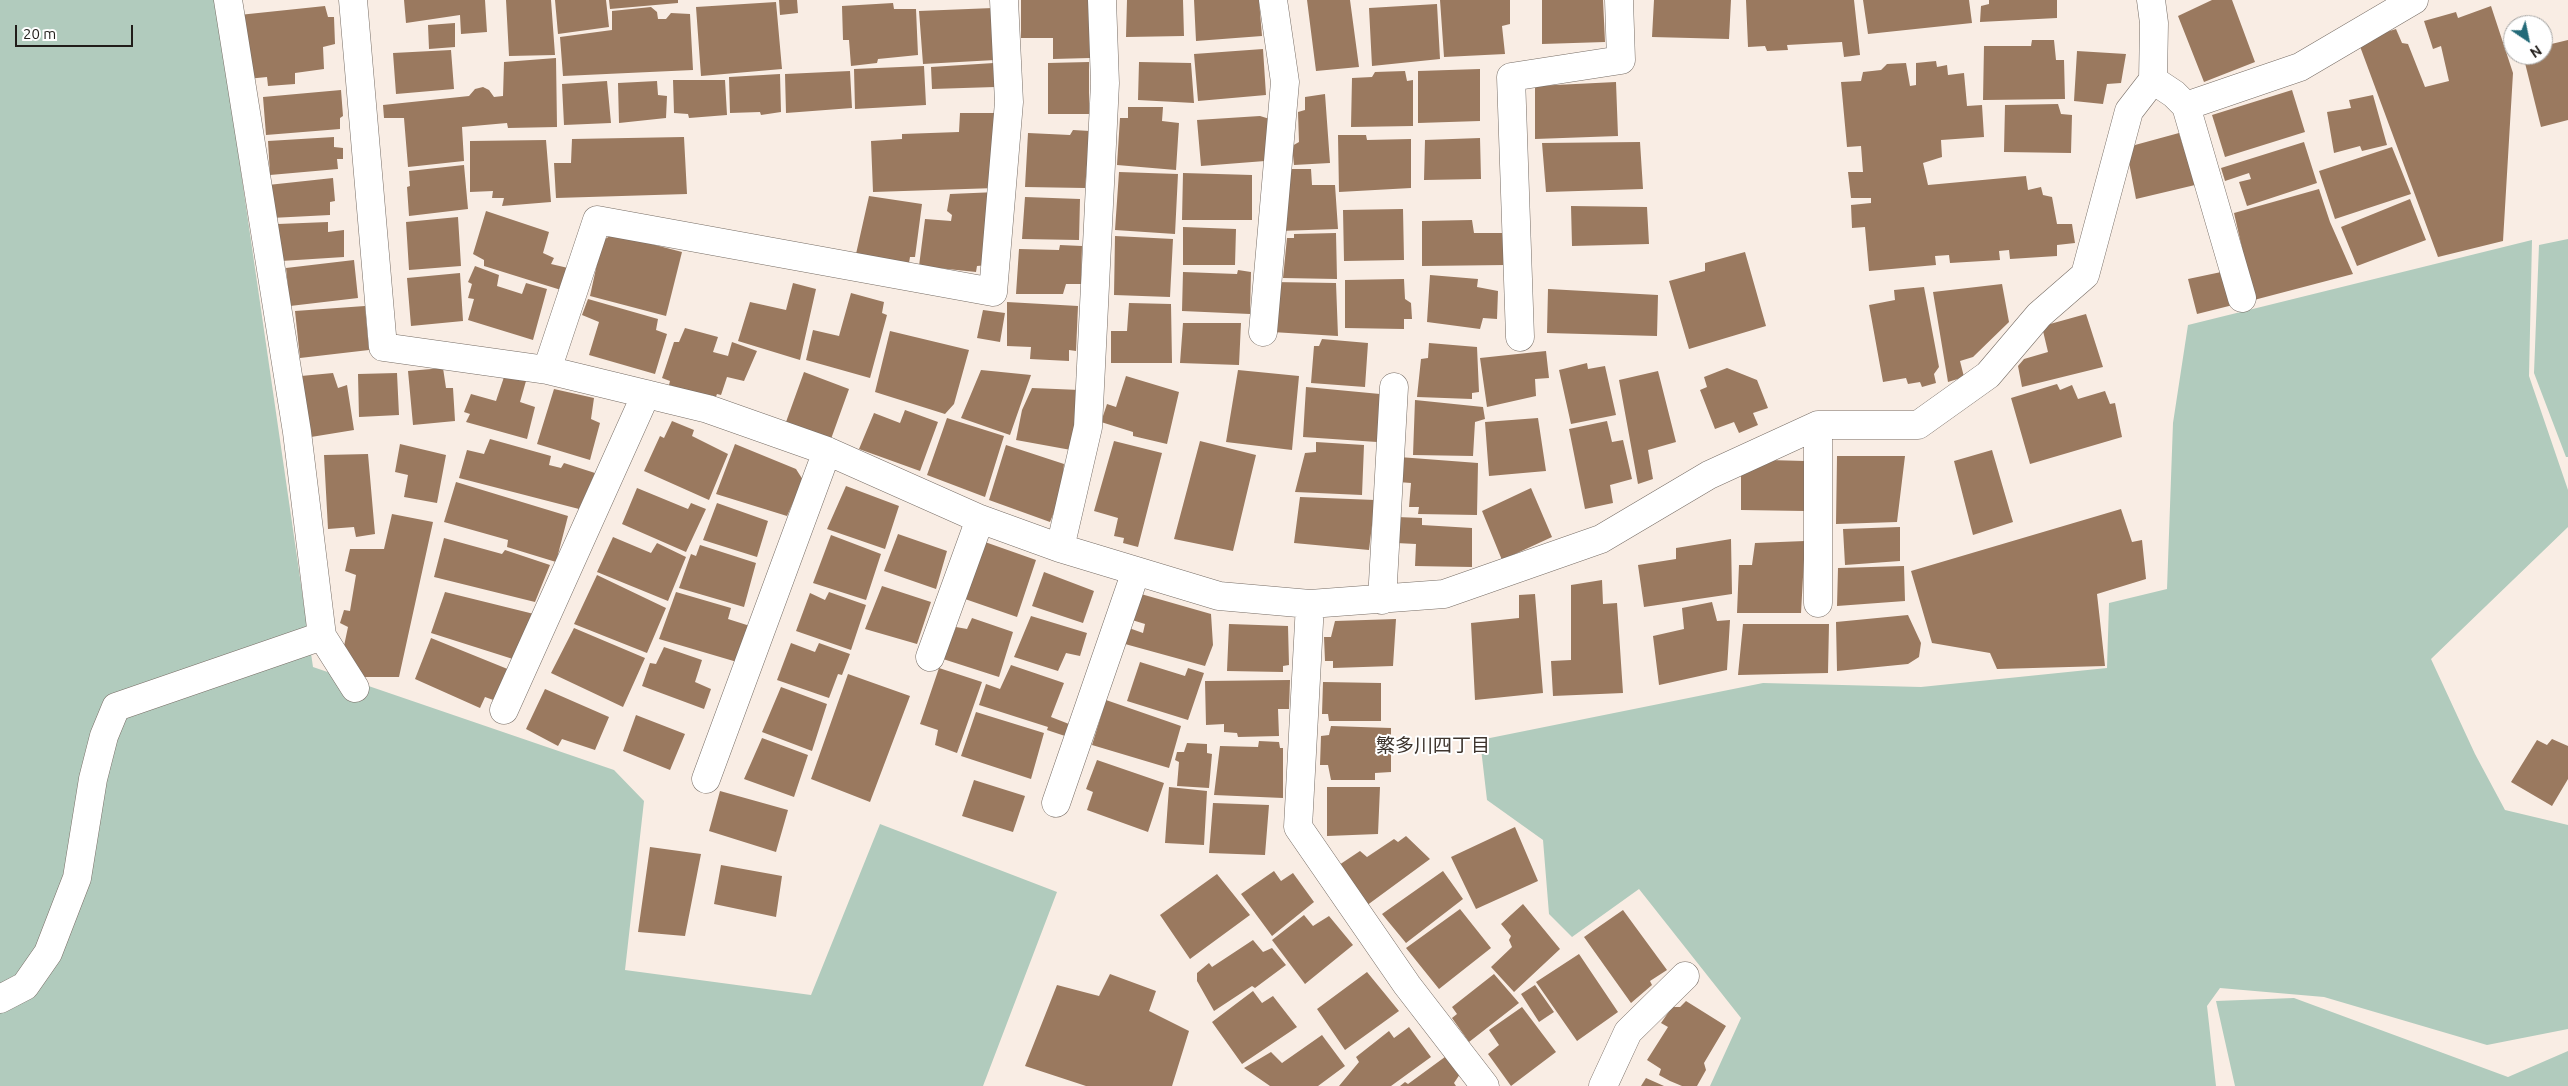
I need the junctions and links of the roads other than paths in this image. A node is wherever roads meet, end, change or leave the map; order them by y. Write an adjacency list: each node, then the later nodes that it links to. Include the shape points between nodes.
1 (228, 0): 25 (street, via 297,432)
2 (353, 0): 14 (street, via 383,347)
3 (1004, 0): 14 (street, via 1009,102 992,292 598,220)
4 (1102, 0): 20 (street, via 1105,83 1088,427)
5 (1273, 0): 12 (street, via 1285,82)
6 (1619, 0): 13 (street, via 1621,60 1511,78)
7 (2151, 0): 9 (street, via 2154,23)
8 (2414, 0): 10 (street, via 2300,67)
9 (2152, 80): 10 (street); 17 (street, via 2129,111 2085,275 2039,315 1988,375 1918,425)
10 (2186, 106): 11 (street)
11 (2242, 298)
12 (1262, 332)
13 (1520, 337)
14 (547, 370): 16 (street)
15 (1394, 387): 22 (street)
16 (646, 394): 18 (street, via 708,409); 28 (street)
17 (1818, 425): 22 (street, via 1708,475 1601,539 1444,594); 23 (street)
18 (827, 451): 19 (street); 29 (street)
19 (980, 518): 20 (street); 26 (street)
20 (1060, 548): 21 (street)
21 (1136, 571): 24 (street, via 1219,596); 30 (street)
22 (1382, 600): 24 (street)
23 (1818, 603)
24 (1310, 604): 33 (street, via 1298,827 1407,986)
25 (322, 636): 27 (street); 32 (street, via 116,707 104,736 93,780 77,878 51,945 25,986)
26 (930, 657)
27 (355, 688)
28 (504, 710)
29 (706, 779)
30 (1056, 803)
31 (1685, 976): 34 (street, via 1628,1032)
32 (0, 999)
33 (1485, 1086)
34 (1603, 1086)

